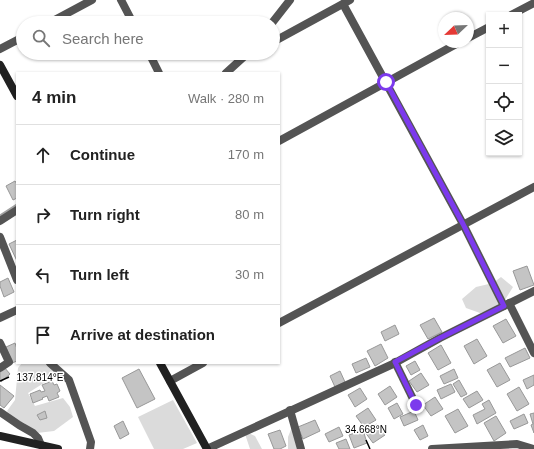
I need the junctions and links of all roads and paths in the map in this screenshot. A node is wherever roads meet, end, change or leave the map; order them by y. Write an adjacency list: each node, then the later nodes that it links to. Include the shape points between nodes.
1 (92, 0): 7 (street)
2 (121, 0): 8 (street)
3 (290, 0): 9 (street)
4 (347, 2): 12 (street); 21 (street)
5 (534, 3): 6 (street)
6 (517, 12)
7 (62, 16)
8 (129, 16)
9 (277, 16)
10 (486, 29): 11 (street)
11 (474, 35)
12 (280, 38)
13 (16, 41): 15 (street)
14 (449, 48): 21 (street)
15 (0, 49)
16 (152, 60): 19 (street)
17 (241, 60): 20 (street)
18 (0, 65): 22 (street)
19 (158, 72)
20 (227, 72)
21 (386, 82): 23 (street); 27 (street)
22 (16, 94)
23 (280, 140)
24 (534, 187): 27 (street)
25 (16, 211): 26 (street)
26 (0, 221)
27 (463, 224): 31 (street); 34 (street)
28 (0, 237): 29 (street)
29 (16, 277)
30 (534, 291): 31 (street)
31 (507, 304): 36 (street); 37 (street)
32 (16, 310): 33 (street)
33 (0, 318)
34 (280, 321)
35 (0, 343): 41 (street, via 9,362)
36 (534, 353)
37 (395, 362): 43 (street); 44 (street)
38 (51, 364): 49 (street, via 69,380 91,442)
39 (161, 364): 42 (street)
40 (201, 364): 42 (street)
41 (0, 368)
42 (170, 381): 50 (street)
43 (416, 405)
44 (290, 410): 50 (street); 51 (street)
45 (0, 412): 47 (street, via 33,433)
46 (0, 436): 47 (street)
47 (41, 445): 48 (street)
48 (58, 449)
49 (90, 449)
50 (207, 449)
51 (301, 449)
52 (432, 449): 53 (street, via 517,444)
53 (533, 449)

